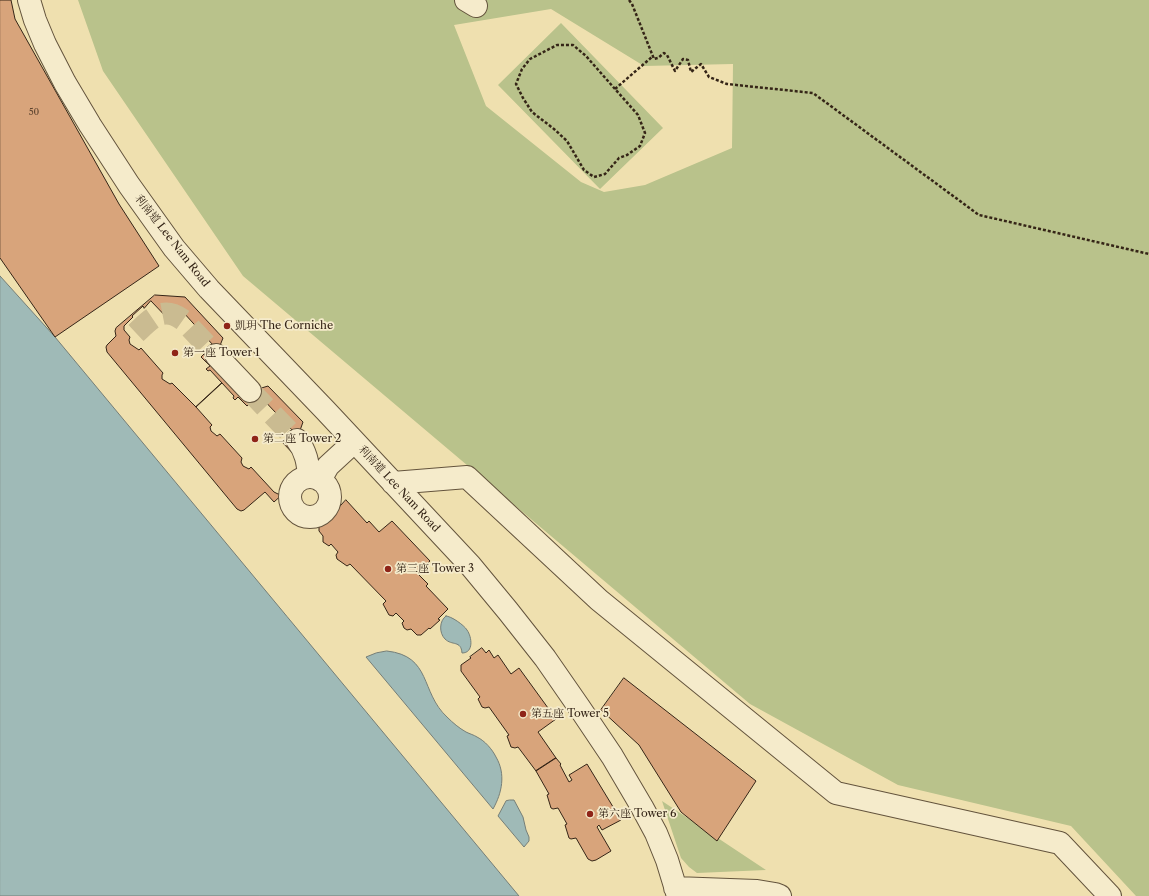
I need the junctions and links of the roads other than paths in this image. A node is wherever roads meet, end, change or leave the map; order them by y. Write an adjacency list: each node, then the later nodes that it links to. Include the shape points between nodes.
1 (29, 0): 5 (street, 利南道 Lee Nam Road, via 37,26 65,82 146,210 209,289)
2 (216, 355): 3 (street)
3 (250, 391)
4 (296, 440): 5 (street, via 304,452 314,478)
5 (354, 442): 6 (street, 利南道 Lee Nam Road)
6 (393, 483): 7 (street, 利南道 Lee Nam Road, via 470,565 545,658 612,756 642,807 656,833); 9 (street, via 466,478 599,600 836,793 1060,843)
7 (677, 892): 8 (street, via 757,891)
8 (780, 896)
9 (1110, 896)

